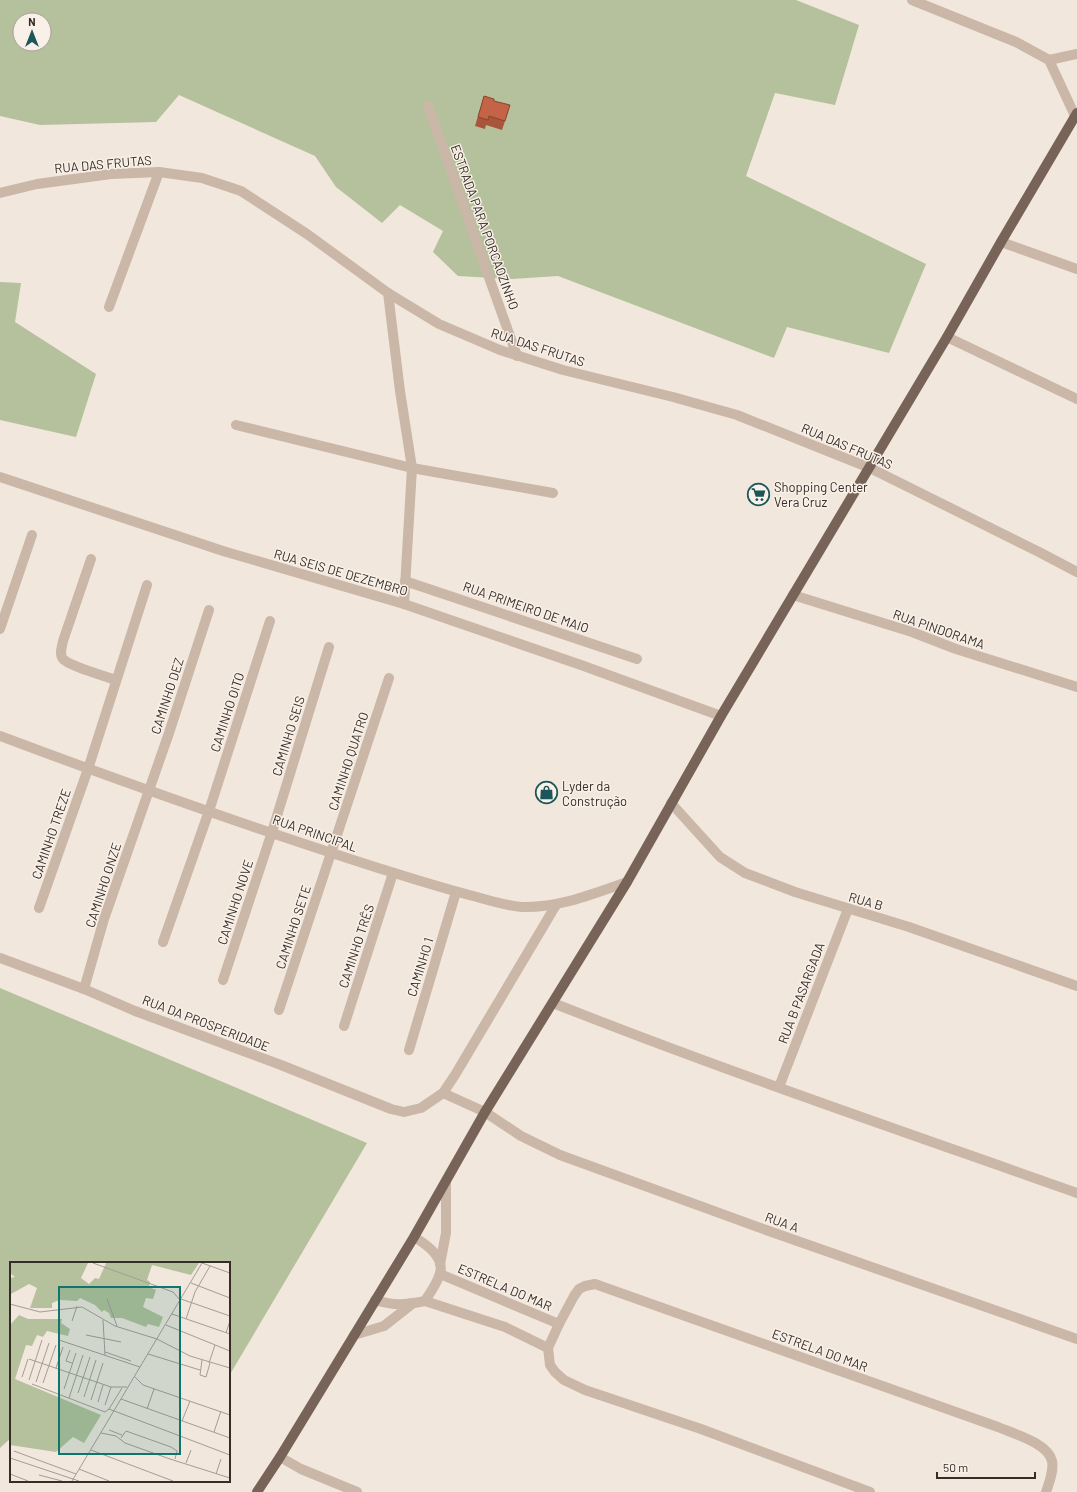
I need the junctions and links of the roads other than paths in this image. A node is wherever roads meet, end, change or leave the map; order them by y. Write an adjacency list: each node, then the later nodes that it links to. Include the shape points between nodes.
1 (912, 0): 3 (street, via 1016,42)
2 (1077, 54): 3 (street)
3 (1049, 60): 5 (street)
4 (428, 106): 13 (street, ESTRADA PARA PORCAOZINHO)
5 (1076, 115): 8 (main road)
6 (159, 172): 7 (street, RUA DAS FRUTAS, via 111,174 37,184); 10 (street, RUA DAS FRUTAS, via 202,178 241,191 307,234); 11 (street)
7 (0, 193)
8 (1001, 242): 9 (street); 12 (main road)
9 (1077, 269)
10 (388, 293): 13 (street, RUA DAS FRUTAS, via 439,324); 16 (street)
11 (109, 307)
12 (947, 337): 14 (street); 17 (main road)
13 (517, 356): 17 (street, RUA DAS FRUTAS, via 737,415)
14 (1077, 399)
15 (236, 425): 16 (street)
16 (412, 468): 19 (street); 23 (street)
17 (870, 468): 22 (street, RUA DAS FRUTAS); 25 (main road)
18 (0, 477): 26 (street, RUA SEIS DE DEZEMBRO, via 223,551)
19 (553, 493)
20 (32, 535): 29 (street)
21 (91, 559): 33 (street, via 63,641 62,657 76,666)
22 (1077, 572)
23 (405, 581): 26 (street); 31 (street, RUA PRIMEIRO DE MAIO)
24 (147, 585): 33 (street, CAMINHO TREZE)
25 (793, 595): 34 (street, RUA PINDORAMA); 35 (main road)
26 (404, 604): 35 (street, RUA SEIS DE DEZEMBRO)
27 (209, 610): 38 (street, CAMINHO DEZ)
28 (270, 621): 40 (street, CAMINHO OITO)
29 (0, 629)
30 (329, 647): 41 (street, CAMINHO SEIS)
31 (638, 658)
32 (389, 678): 42 (street, CAMINHO QUATRO)
33 (115, 680): 37 (street, CAMINHO TREZE)
34 (1077, 687)
35 (721, 716): 39 (main road)
36 (0, 736): 37 (street, RUA PRINCIPAL)
37 (88, 769): 38 (street, RUA PRINCIPAL); 47 (street, CAMINHO TREZE)
38 (148, 790): 40 (street, RUA PRINCIPAL); 53 (street, CAMINHO ONZE, via 104,919)
39 (671, 803): 44 (main road); 48 (street, RUA B, via 720,857 745,873)
40 (209, 812): 41 (street, RUA PRINCIPAL); 49 (street, CAMINHO OITO)
41 (272, 832): 42 (street, RUA PRINCIPAL); 51 (street, CAMINHO NOVE)
42 (331, 853): 43 (street, RUA PRINCIPAL); 55 (street, CAMINHO SETE)
43 (393, 873): 45 (street, RUA PRINCIPAL); 56 (street, CAMINHO TRÊS)
44 (628, 882): 46 (street, RUA PRINCIPAL); 54 (main road)
45 (456, 892): 46 (street, RUA PRINCIPAL, via 506,905); 57 (street, CAMINHO 1)
46 (556, 905): 59 (street)
47 (40, 908)
48 (848, 909): 52 (street, RUA B, via 909,927); 58 (street, RUA B PASARGADA)
49 (163, 942)
50 (0, 958): 53 (street, RUA DA PROSPERIDADE)
51 (222, 980)
52 (1077, 986)
53 (84, 989): 59 (street, RUA DA PROSPERIDADE, via 391,1109 404,1112 421,1108)
54 (553, 1002): 58 (street); 60 (main road)
55 (279, 1010)
56 (344, 1026)
57 (409, 1050)
58 (779, 1087): 62 (street)
59 (443, 1093): 60 (street, RUA A)
60 (485, 1112): 61 (main road); 70 (street, RUA A, via 521,1136 560,1155)
61 (446, 1182): 63 (main road); 64 (street, via 446,1233)
62 (1077, 1193)
63 (414, 1237): 64 (street, via 430,1247 436,1255); 65 (main road)
64 (440, 1269): 66 (street); 68 (street, ESTRELA DO MAR)
65 (375, 1300): 67 (street, via 402,1305); 69 (main road)
66 (425, 1301): 67 (street); 71 (street, via 505,1327)
67 (413, 1303): 69 (street, via 384,1326)
68 (559, 1324): 71 (street, ESTRELA DO MAR); 76 (street, ESTRELA DO MAR, via 579,1290 595,1284 998,1427 1040,1445 1050,1455 1052,1462)
69 (354, 1335): 72 (main road)
70 (1077, 1339)
71 (548, 1348): 75 (street, via 550,1364 555,1372 564,1380 585,1390 701,1429)
72 (280, 1457): 73 (main road); 74 (street, via 301,1469)
73 (257, 1492)
74 (357, 1492)
75 (870, 1492)
76 (1046, 1492)

